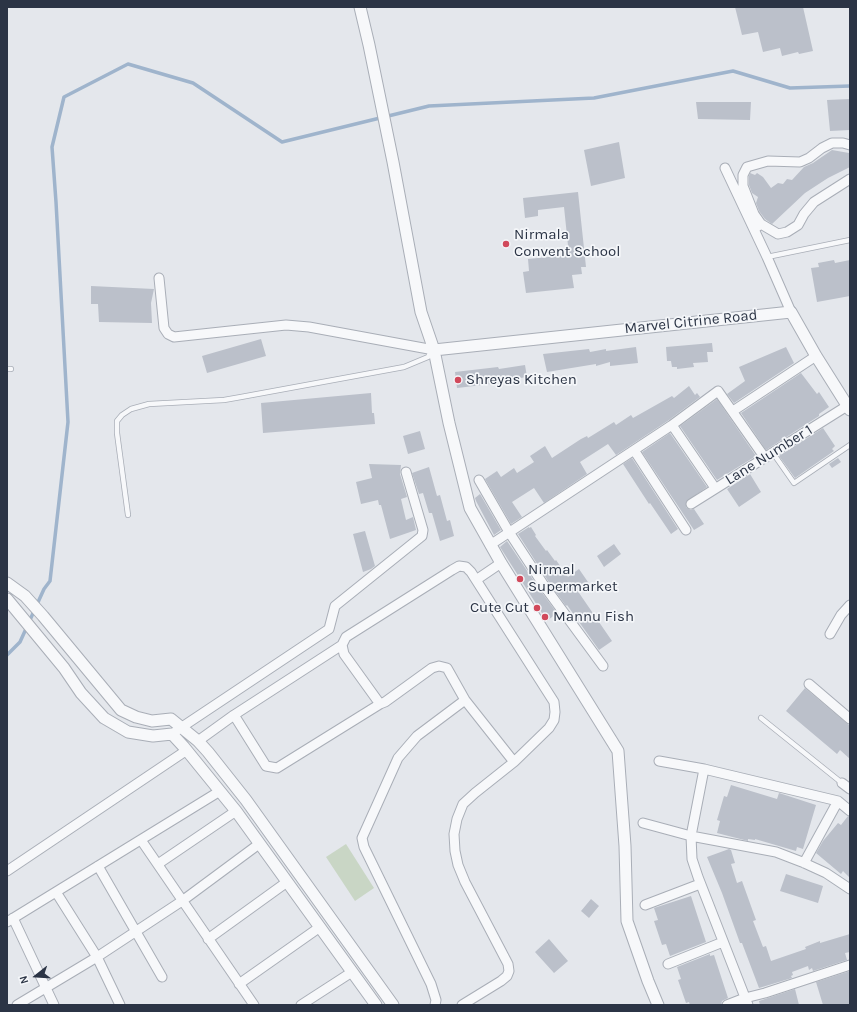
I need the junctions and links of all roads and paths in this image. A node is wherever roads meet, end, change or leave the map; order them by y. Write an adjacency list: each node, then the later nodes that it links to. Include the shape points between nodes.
1 (360, 7): 10 (street, via 421,312)
2 (850, 145): 5 (street, via 832,143 800,162 768,161 748,167 743,176 743,186)
3 (725, 168): 5 (street)
4 (850, 179): 5 (street, via 814,202 798,225 787,232 778,234)
5 (758, 226): 7 (street)
6 (850, 240): 7 (lane)
7 (768, 257): 9 (street)
8 (159, 278): 10 (street, via 164,328 174,337 286,325)
9 (791, 312): 10 (street, Marvel Citrine Road); 11 (street)
10 (433, 350): 22 (lane, via 428,357 404,367 224,400 149,404 131,409 117,421); 25 (street, via 470,508)
11 (816, 356): 12 (street); 13 (street)
12 (849, 409): 17 (street, Lane Number 1)
13 (733, 411): 14 (street, via 718,391); 17 (street)
14 (672, 425): 16 (street); 20 (street)
15 (850, 445): 17 (lane, via 794,483)
16 (634, 450): 23 (street); 24 (street)
17 (769, 455): 20 (street, Lane Number 1)
18 (406, 472): 42 (street, via 423,530 422,536 335,606 329,629)
19 (479, 480): 24 (street)
20 (715, 488): 21 (street, Lane Number 1)
21 (691, 504)
22 (128, 515)
23 (686, 530)
24 (509, 532): 25 (street); 35 (street, via 545,587)
25 (490, 545): 26 (street)
26 (501, 563): 27 (street); 91 (street, via 618,751 627,921)
27 (476, 580): 34 (street, via 466,567 459,566 346,637); 47 (street, via 554,702 554,720)
28 (7, 583): 31 (street, via 25,596)
29 (7, 599): 33 (street)
30 (850, 605): 32 (street)
31 (51, 626): 33 (street); 42 (street, via 121,710 152,721 171,719)
32 (830, 634)
33 (41, 639): 43 (street, via 81,693 104,718 128,732 153,736)
34 (342, 645): 38 (street, via 344,654); 39 (street)
35 (603, 666)
36 (809, 684): 41 (street)
37 (465, 700): 38 (street, via 447,668 438,666); 47 (street); 89 (street, via 418,736 398,758 362,838 364,847 431,984)
38 (380, 704): 39 (street, via 278,768 266,766)
39 (234, 715): 44 (street)
40 (761, 718): 49 (lane)
41 (850, 719)
42 (182, 727): 43 (street); 44 (street)
43 (172, 734): 45 (street)
44 (198, 741): 88 (street, via 246,800)
45 (187, 750): 51 (street); 62 (street)
46 (660, 761): 48 (street)
47 (514, 762): 90 (street, via 463,804 457,819 454,834 458,865 508,964 509,971 508,976)
48 (704, 769): 52 (street); 56 (street)
49 (842, 783): 50 (street)
50 (850, 790)
51 (220, 791): 53 (street); 57 (street)
52 (838, 801): 54 (street); 59 (street)
53 (236, 811): 58 (street); 60 (street)
54 (850, 811)
55 (642, 823): 56 (street)
56 (692, 836): 59 (street, via 776,852); 64 (street, via 692,858)
57 (141, 840): 60 (street); 61 (street)
58 (259, 844): 63 (street); 67 (street)
59 (804, 863): 65 (street, via 826,873)
60 (158, 864): 67 (street)
61 (98, 866): 66 (street); 71 (street)
62 (7, 871)
63 (287, 882): 70 (street); 72 (street)
64 (700, 884): 68 (street); 73 (street)
65 (850, 889)
66 (56, 892): 69 (street); 74 (street)
67 (182, 901): 71 (street); 72 (street)
68 (645, 905)
69 (10, 920): 80 (street)
70 (320, 927): 77 (street); 79 (street)
71 (136, 931): 74 (street); 78 (street)
72 (208, 939): 79 (street)
73 (723, 942): 75 (street); 81 (street)
74 (97, 957): 80 (street); 84 (street)
75 (668, 964)
76 (850, 965): 81 (street)
77 (352, 972): 86 (street); 87 (street)
78 (162, 977)
79 (239, 984): 85 (street)
80 (46, 988): 82 (street); 83 (street)
81 (746, 1001): 92 (street)
82 (18, 1005)
83 (54, 1005)
84 (120, 1005)
85 (254, 1005)
86 (301, 1005)
87 (376, 1005)
88 (393, 1005)
89 (436, 1005)
90 (462, 1005)
91 (658, 1005)
92 (727, 1005)

